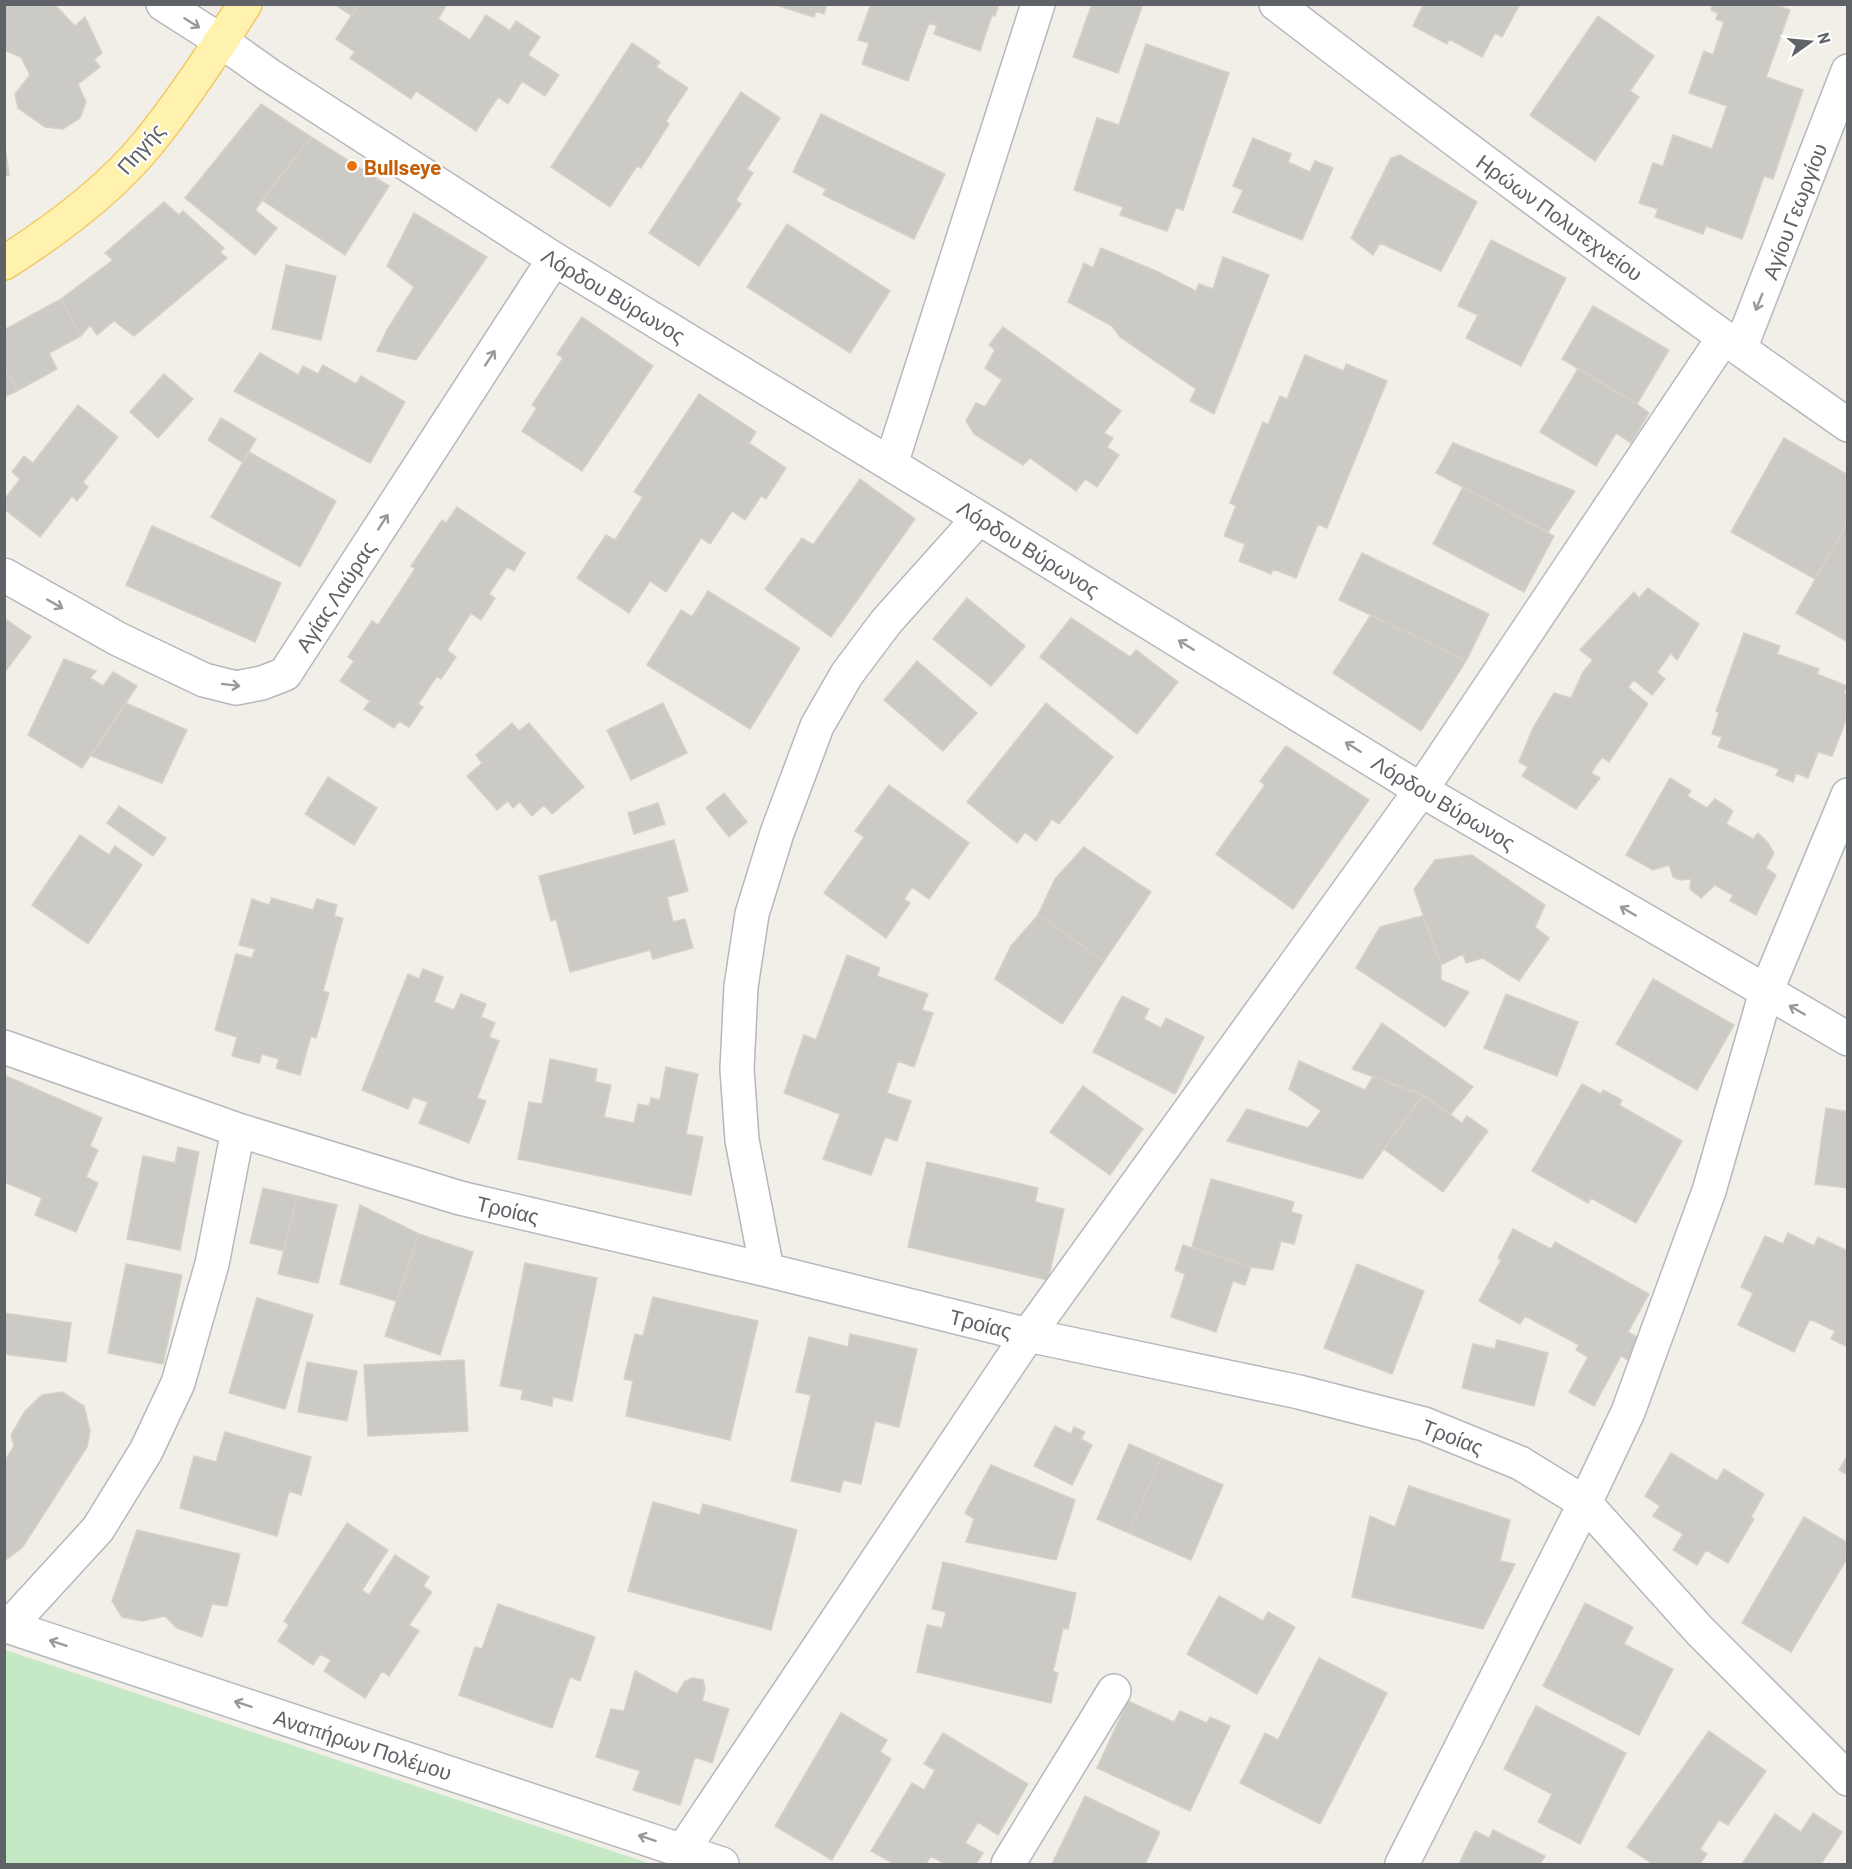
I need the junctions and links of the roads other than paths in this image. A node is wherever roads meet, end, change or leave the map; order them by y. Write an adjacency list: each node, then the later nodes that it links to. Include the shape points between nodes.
1 (163, 4): 5 (street, Λόρδου Βύρωνος, one-way to 5)
2 (245, 4): 5 (main road, Πηγής)
3 (1038, 4): 11 (street)
4 (1276, 4): 9 (street, Ηρώων Πολυτεχνείου, via 1443,132)
5 (221, 41): 7 (street, Λόρδου Βύρωνος); 8 (main road, Πηγής, via 147,144 69,219)
6 (1848, 71): 9 (street, Αγίου Γεωργίου, one-way to 9)
7 (554, 259): 11 (street, Λόρδου Βύρωνος); 13 (street, Αγίας Λαύρας, one-way to 7, via 118,639 204,680 236,688 285,674)
8 (4, 262)
9 (1732, 343): 10 (street, Ηρώων Πολυτεχνείου); 14 (street, Αγίου Γεωργίου)
10 (1848, 425)
11 (891, 464): 12 (street, Λόρδου Βύρωνος)
12 (979, 518): 14 (street, Λόρδου Βύρωνος, one-way to 12); 20 (street, via 886,622 846,674 817,726 752,914 741,987 737,1069 742,1140)
13 (4, 575)
14 (1421, 790): 16 (street, Λόρδου Βύρωνος, one-way to 14); 21 (street, Αγίου Γεωργίου)
15 (1848, 795): 16 (street)
16 (1766, 992): 17 (street, Λόρδου Βύρωνος, one-way to 16); 22 (street, via 1708,1191 1628,1412)
17 (1848, 1039)
18 (4, 1047): 19 (street, Τροίας)
19 (238, 1130): 20 (street, Τροίας, via 460,1198); 23 (street, via 212,1264 178,1383 146,1451 98,1529)
20 (767, 1270): 21 (street, Τροίας)
21 (1028, 1335): 22 (street, Τροίας, via 1299,1392 1424,1424 1520,1463); 26 (street, Αγίου Γεωργίου)
22 (1585, 1503): 25 (street, Τροίας, via 1700,1631); 29 (street)
23 (7, 1626): 26 (street, Αναπήρων Πολέμου, one-way to 23)
24 (1114, 1691): 28 (street)
25 (1848, 1779)
26 (683, 1850): 27 (street, Αναπήρων Πολέμου)
27 (722, 1864)
28 (1008, 1864)
29 (1402, 1864)

